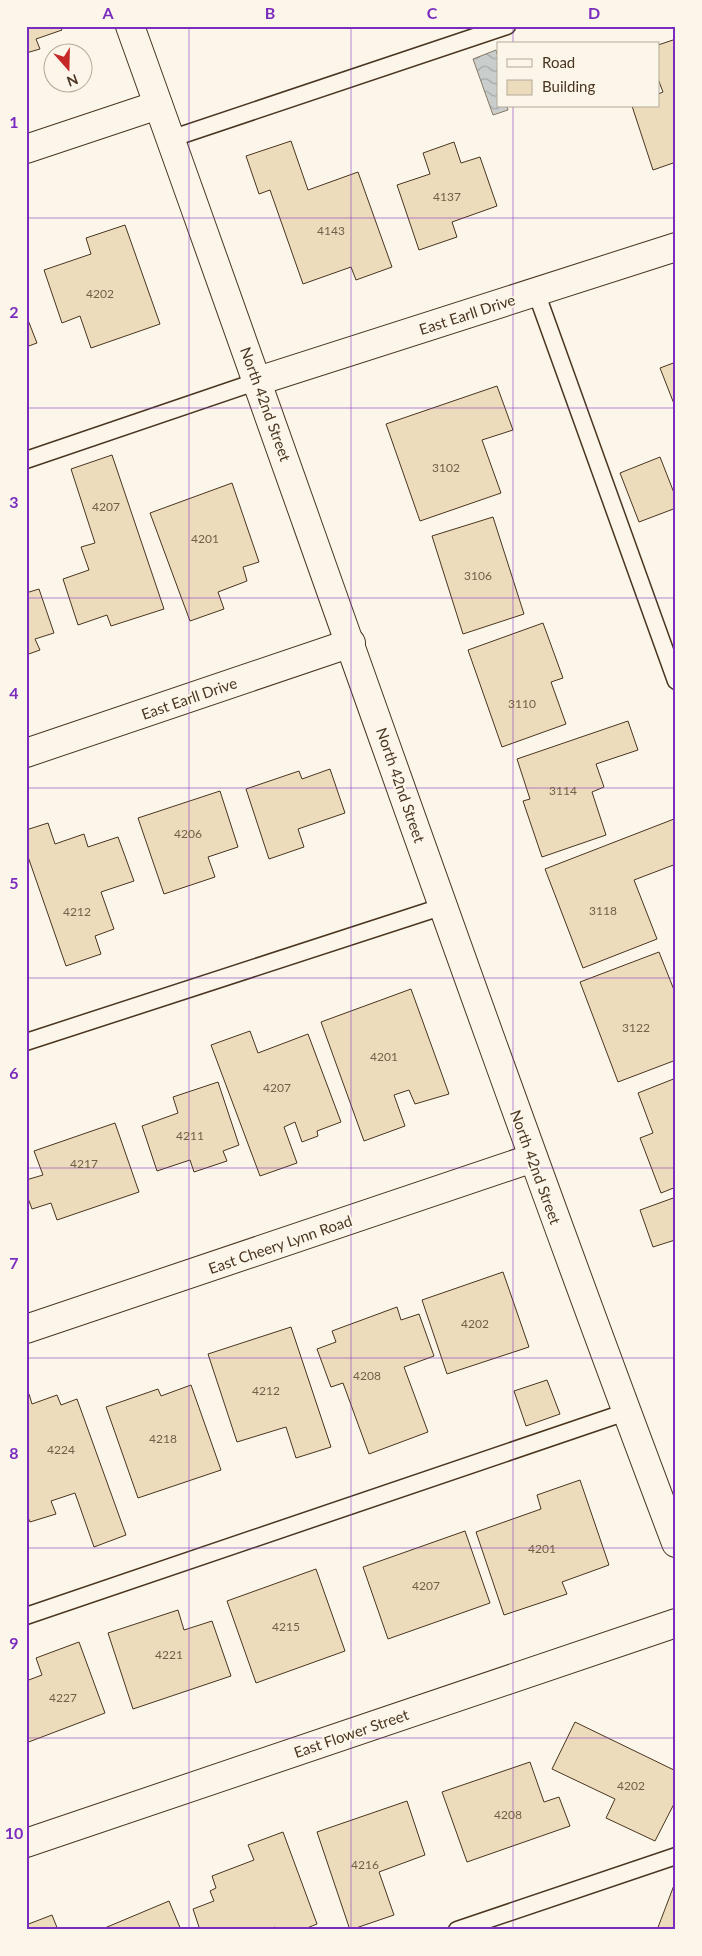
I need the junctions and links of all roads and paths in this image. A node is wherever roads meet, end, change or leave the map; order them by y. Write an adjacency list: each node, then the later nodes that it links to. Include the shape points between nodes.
1 (130, 26): 3 (street, North 42nd Street)
2 (507, 26): 4 (lane)
3 (158, 105): 4 (street, North 42nd Street); 5 (street)
4 (170, 139): 8 (street, North 42nd Street)
5 (26, 149)
6 (676, 247): 7 (street, East Earll Drive)
7 (536, 292): 8 (street, East Earll Drive); 11 (lane)
8 (258, 381): 9 (lane); 10 (street, North 42nd Street)
9 (26, 460)
10 (351, 643): 12 (street, East Earll Drive); 13 (street, North 42nd Street)
11 (676, 681)
12 (26, 754)
13 (444, 906): 14 (lane); 15 (street, North 42nd Street)
14 (26, 1042)
15 (533, 1158): 16 (street, East Cheery Lynn Road); 17 (street, North 42nd Street)
16 (26, 1329)
17 (626, 1412): 18 (street, North 42nd Street); 19 (lane)
18 (676, 1543)
19 (26, 1616)
20 (676, 1623): 21 (street, East Flower Street)
21 (26, 1843)
22 (676, 1856): 23 (lane)
23 (457, 1930)

